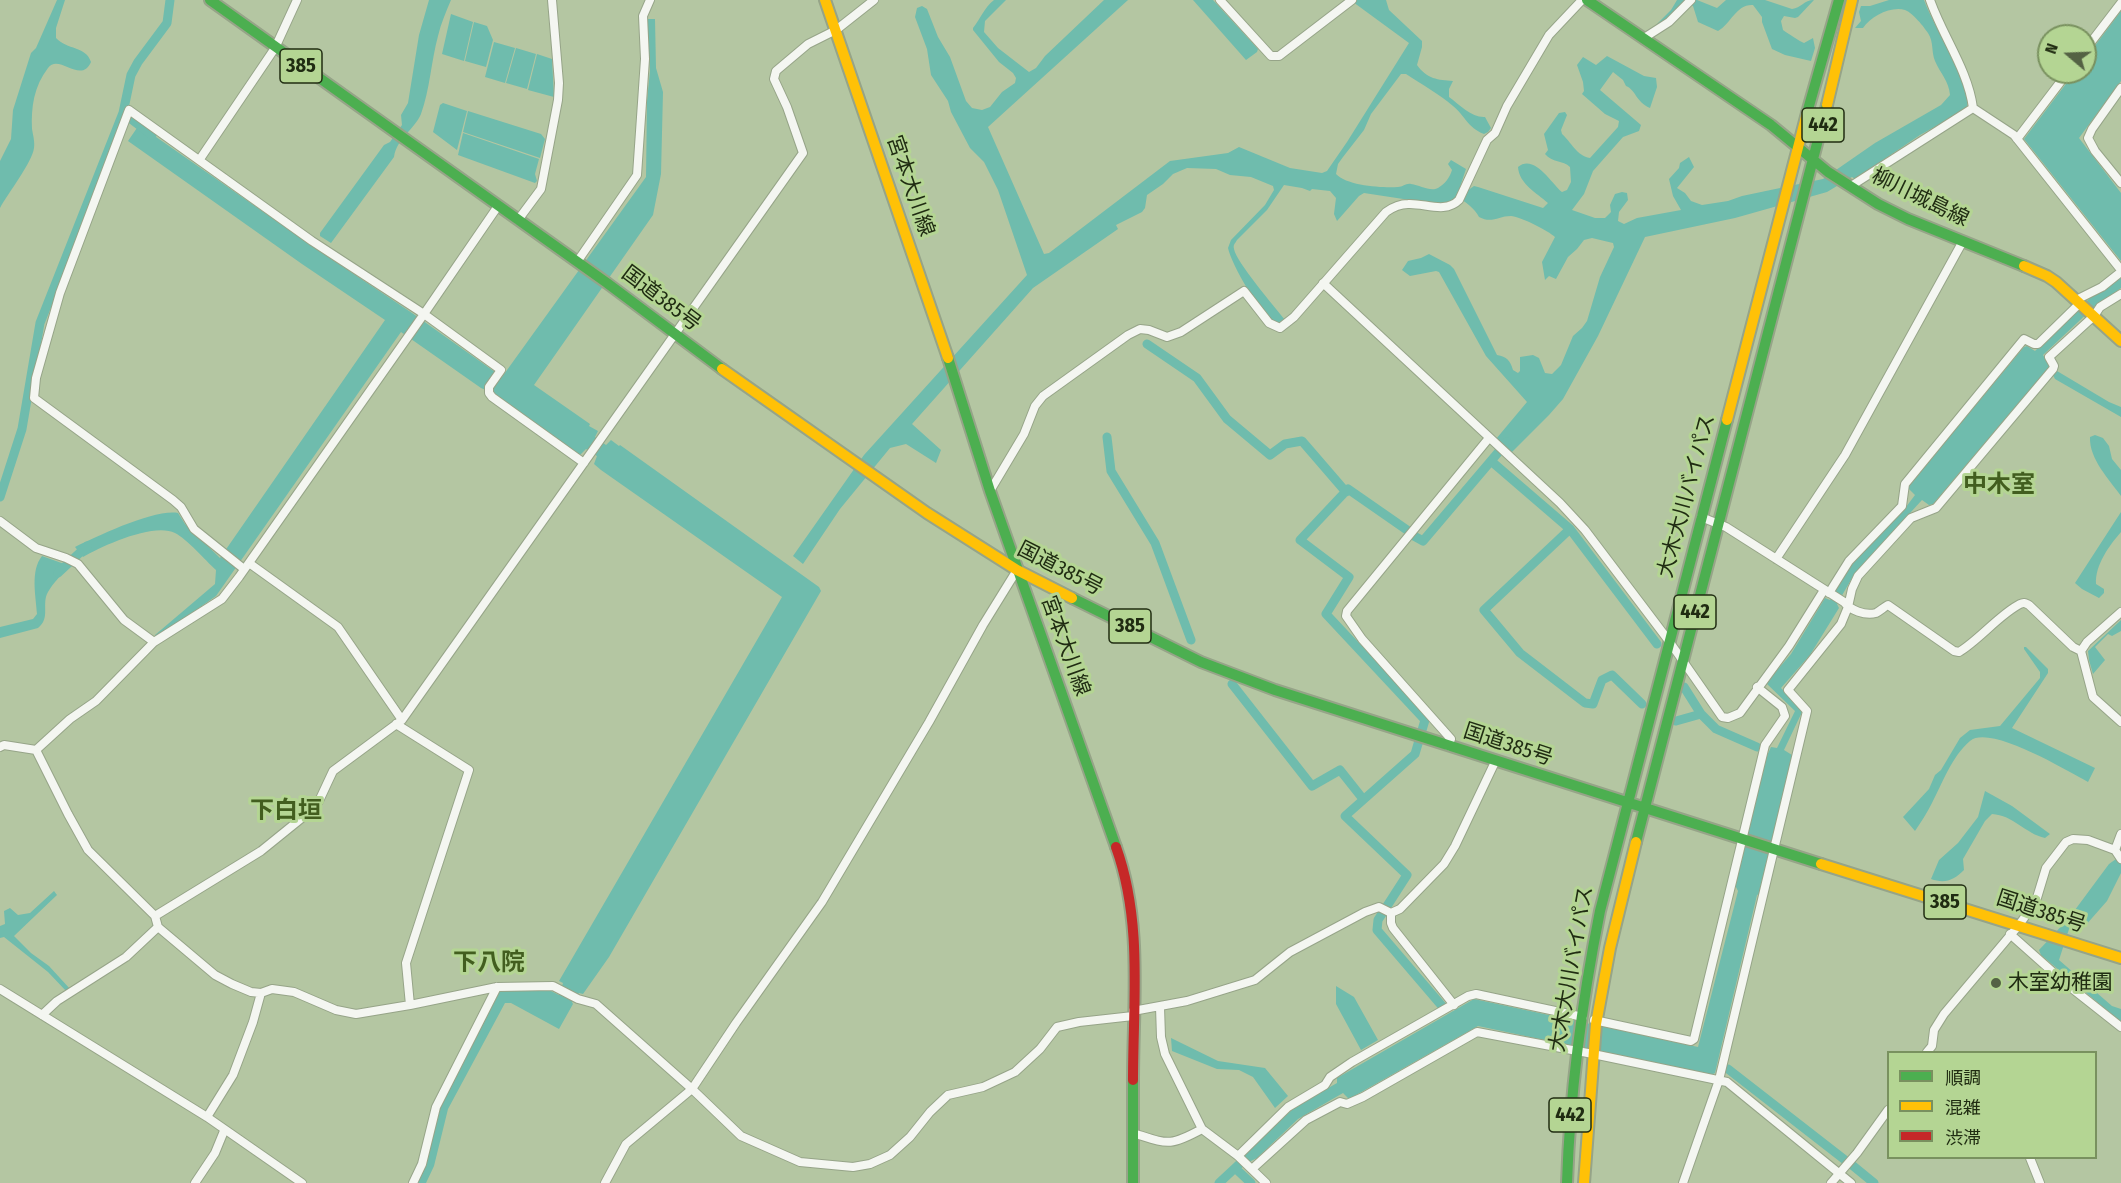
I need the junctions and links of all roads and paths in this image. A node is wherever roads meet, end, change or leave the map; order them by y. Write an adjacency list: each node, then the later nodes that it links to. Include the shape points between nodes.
1 (210, 0): 18 (main road, 国道385号 / 385)
2 (297, 0): 18 (street)
3 (552, 0): 29 (street, via 558,100 541,189)
4 (650, 0): 31 (street, via 643,16 645,59 637,175)
5 (825, 0): 15 (main road, 宮本大川線)
6 (874, 0): 15 (street)
7 (1220, 0): 8 (street, via 1271,56 1278,56)
8 (1352, 0)
9 (1584, 0): 17 (main road, 柳川城島線); 33 (street, via 1543,44 1487,140 1459,200 1449,207 1402,204 1386,212)
10 (1691, 0): 17 (street, via 1669,22)
11 (1930, 0): 21 (street, via 1969,83)
12 (1838, 1): 23 (main road, 大木大川バイパス / 442)
13 (2121, 3): 16 (street)
14 (1852, 4): 25 (main road, 大木大川バイパス / 442)
15 (836, 30): 38 (street, via 808,44 776,71 774,79 803,153); 42 (main road, 宮本大川線)
16 (2097, 34)
17 (1644, 38): 23 (main road, 柳川城島線)
18 (275, 48): 24 (street); 28 (main road, 国道385号 / 385)
19 (2059, 84): 22 (street)
20 (2121, 88): 26 (street, via 2088,138)
21 (1973, 108): 22 (street); 27 (street)
22 (2017, 139): 32 (street)
23 (1797, 146): 25 (main road, 柳川城島線); 43 (main road, 大木大川バイパス / 442)
24 (200, 159): 36 (street, via 312,241); 47 (street, via 129,110 60,293 34,398 173,500 194,529)
25 (1814, 160): 27 (main road, 柳川城島線); 45 (main road, 大木大川バイパス / 442)
26 (2121, 183)
27 (1849, 185): 30 (main road, 柳川城島線, via 1908,219)
28 (498, 206): 29 (main road, 国道385号 / 385); 36 (street)
29 (518, 220): 31 (main road, 国道385号 / 385)
30 (1963, 241): 35 (main road, 柳川城島線, via 2047,276); 46 (street, via 1845,455)
31 (577, 262): 38 (main road, 国道385号 / 385)
32 (2121, 271): 35 (street)
33 (1323, 283): 40 (street); 42 (street, via 1280,328 1269,323 1244,291 1181,332 1167,337 1140,329 1128,335 1043,396)
34 (2121, 294): 37 (street)
35 (2079, 303): 37 (main road, 柳川城島線); 49 (street, via 2038,344 2024,339 1905,484 1902,506 1849,561)
36 (424, 315): 41 (street, via 501,370 489,387 492,398); 47 (street)
37 (2093, 315): 39 (main road, 柳川城島線); 50 (street, via 2049,357 2053,369 1936,508 1911,518 1858,576)
38 (675, 335): 41 (street); 48 (main road, 国道385号 / 385, via 871,476)
39 (2121, 341)
40 (1491, 440): 53 (street, via 1585,530); 59 (street, via 1347,610 1346,616 1451,739)
41 (585, 461): 57 (street)
42 (990, 491): 48 (main road, 宮本大川線)
43 (1701, 518): 45 (street); 53 (main road, 大木大川バイパス / 442)
44 (0, 521): 52 (street, via 36,548 78,564 124,620)
45 (1718, 524): 46 (street); 55 (main road, 大木大川バイパス / 442)
46 (1776, 559): 49 (street)
47 (247, 566): 52 (street, via 222,599); 57 (street, via 338,627)
48 (1017, 570): 59 (main road, 国道385号 / 385, via 1201,662); 82 (main road, 宮本大川線, via 1129,892 1135,944); 91 (street, via 822,902)
49 (1827, 591): 50 (street); 56 (street)
50 (1848, 607): 54 (street, via 1867,614 1888,605 1959,652 2025,603); 67 (street, via 1840,624 1788,690 1807,711)
51 (2121, 612): 54 (street)
52 (154, 642): 61 (street, via 96,701)
53 (1669, 642): 55 (street); 63 (main road, 大木大川バイパス / 442)
54 (2081, 651): 58 (street, via 2093,697)
55 (1682, 661): 56 (street, via 1722,717 1740,713); 64 (main road, 大木大川バイパス / 442)
56 (1757, 687): 66 (street, via 1782,707 1785,716 1765,745)
57 (399, 722): 71 (street, via 333,771 319,801 261,851); 79 (street, via 470,770 406,963)
58 (2121, 722)
59 (1448, 746): 62 (main road, 国道385号 / 385)
60 (0, 747): 61 (street)
61 (36, 750): 71 (street, via 88,850)
62 (1495, 762): 63 (main road, 国道385号 / 385); 70 (street, via 1444,864 1400,909)
63 (1627, 804): 64 (main road, 国道385号 / 385); 84 (main road, 大木大川バイパス / 442, via 1592,947)
64 (1644, 809): 66 (main road, 国道385号 / 385); 85 (main road, 大木大川バイパス / 442)
65 (2121, 834): 68 (street)
66 (1741, 839): 67 (main road, 国道385号 / 385); 85 (street, via 1694,1039)
67 (1772, 849): 72 (main road, 国道385号 / 385); 90 (street)
68 (2115, 850): 69 (street); 72 (street, via 2088,840 2066,842 2046,868 2036,901)
69 (2121, 859)
70 (1385, 910): 80 (street, via 1393,928); 81 (street, via 1365,912 1290,952 1255,980)
71 (154, 916): 73 (street)
72 (2019, 925): 74 (street); 75 (main road, 国道385号 / 385)
73 (158, 927): 78 (street, via 215,975); 83 (street, via 126,957)
74 (2010, 934): 86 (street); 88 (street, via 1944,1014 1934,1030)
75 (2121, 958)
76 (497, 987): 79 (street); 91 (street, via 553,986 596,1004); 103 (street, via 436,1107 422,1164)
77 (0, 989): 83 (street)
78 (261, 993): 79 (street, via 294,992 356,1014); 93 (street, via 233,1075)
79 (410, 1005)
80 (1454, 1005): 84 (street, via 1476,994); 97 (street, via 1352,1062 1325,1085 1287,1107)
81 (1160, 1007): 82 (street); 94 (street, via 1165,1054)
82 (1133, 1013): 91 (street, via 1057,1027 1015,1072 983,1087 948,1095 890,1155 861,1166 800,1162 741,1136); 96 (main road, 宮本大川線)
83 (42, 1015): 93 (street)
84 (1581, 1018): 85 (street); 87 (main road, 大木大川バイパス / 442)
85 (1596, 1022): 89 (main road, 大木大川バイパス / 442)
86 (2121, 1027)
87 (1577, 1049): 89 (street); 99 (street, via 1477,1032 1363,1097 1347,1104 1340,1102 1306,1120); 107 (main road, 大木大川バイパス / 442)
88 (1930, 1049)
89 (1593, 1052): 90 (street); 108 (main road, 大木大川バイパス / 442)
90 (1719, 1080): 100 (street, via 1727,1082); 109 (street)
91 (692, 1089): 104 (street, via 626,1144)
92 (1887, 1111): 100 (street)
93 (207, 1117): 95 (street)
94 (1202, 1129): 96 (street, via 1169,1144); 97 (street)
95 (224, 1131): 101 (street); 102 (street)
96 (1133, 1133): 105 (main road, 宮本大川線)
97 (1239, 1157): 99 (street)
98 (2030, 1159): 112 (street)
99 (1250, 1167): 106 (street)
100 (1840, 1173): 110 (street); 111 (street)
101 (195, 1183)
102 (302, 1183)
103 (413, 1183)
104 (605, 1183)
105 (1132, 1183)
106 (1266, 1183)
107 (1567, 1183)
108 (1584, 1183)
109 (1683, 1183)
110 (1831, 1183)
111 (1851, 1183)
112 (2040, 1183)

